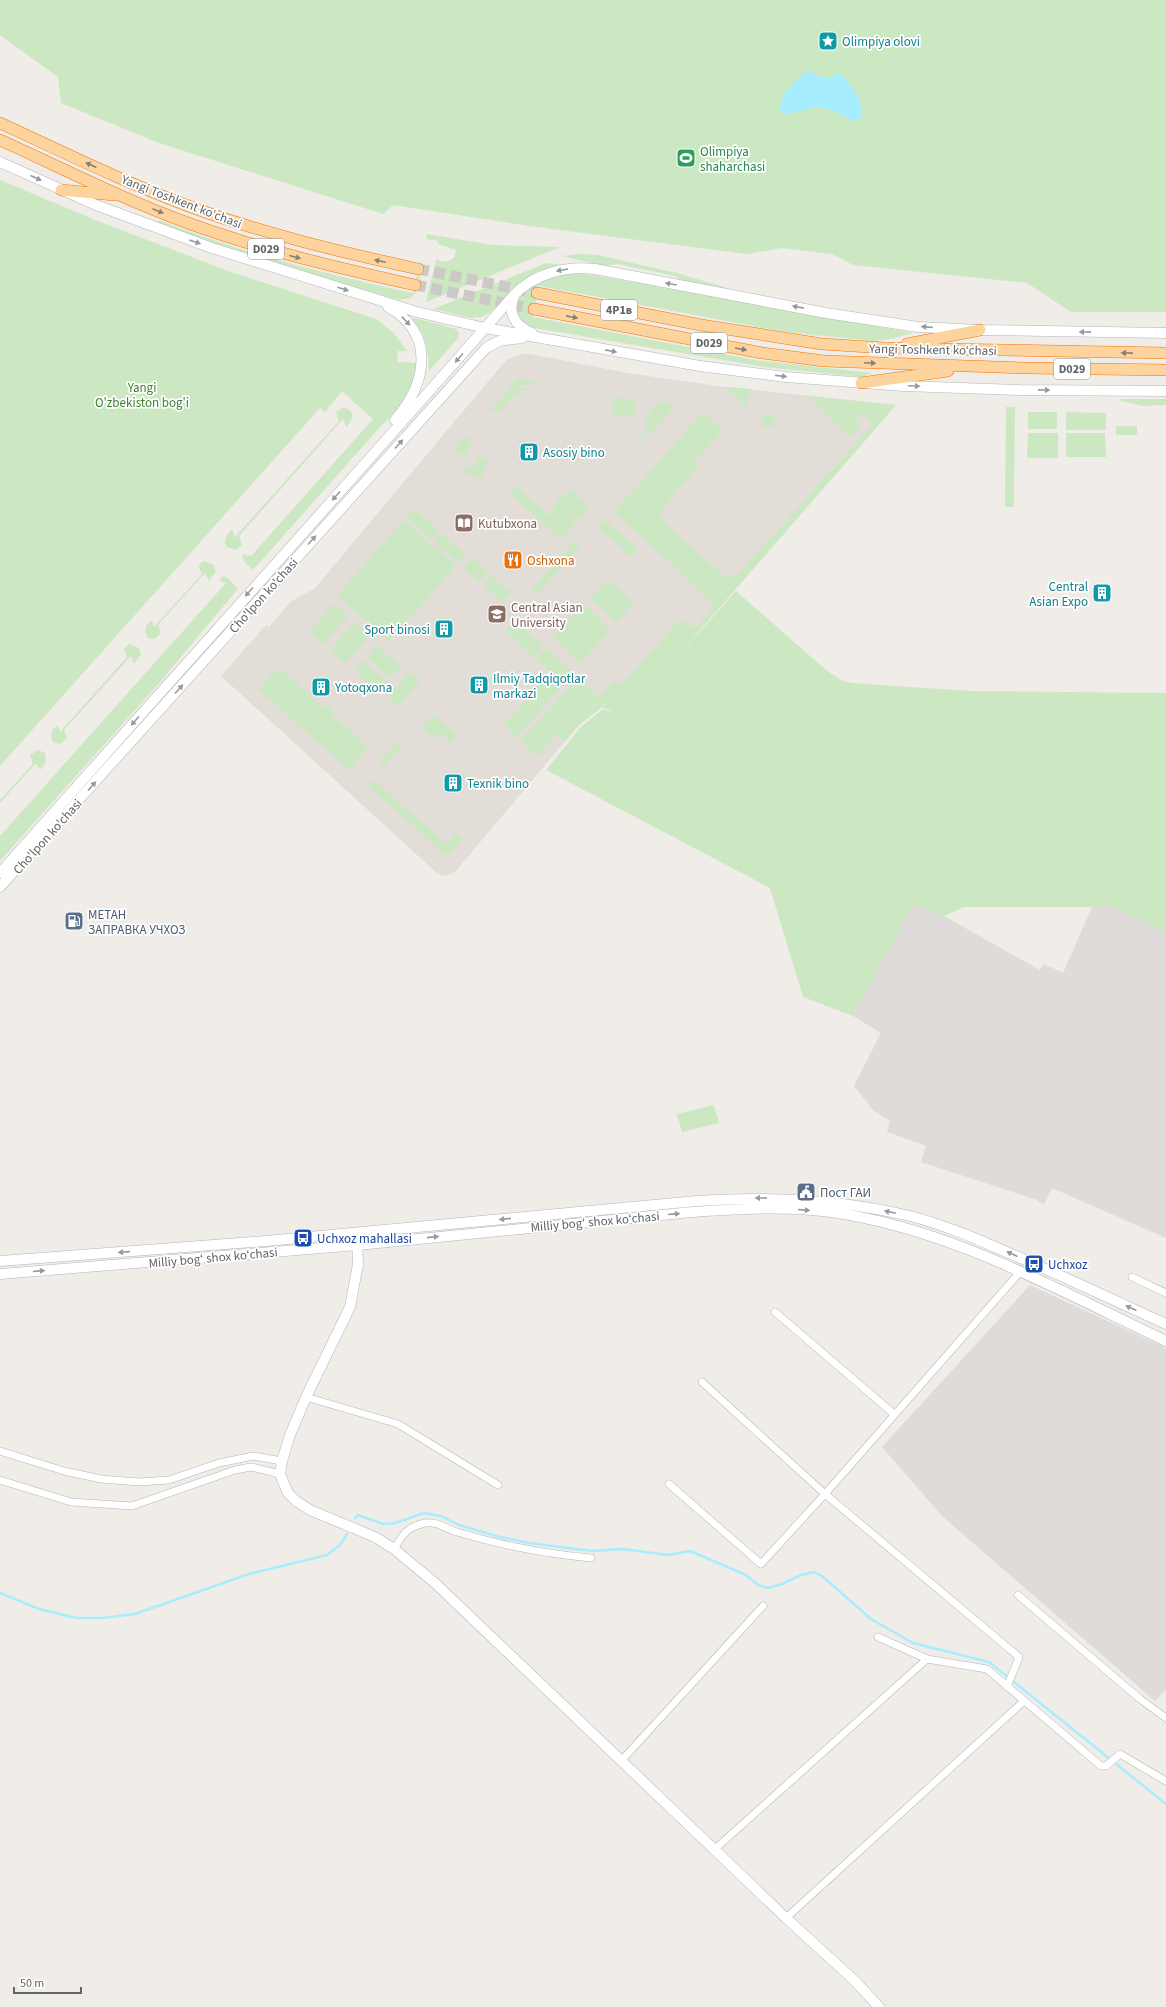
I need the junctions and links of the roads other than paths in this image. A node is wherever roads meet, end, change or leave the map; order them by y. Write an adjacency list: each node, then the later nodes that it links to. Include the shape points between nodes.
1 (0, 123): 6 (highway, Yangi Toshkent ko‘chasi / D029, one-way to 1, via 323,248 219,217 126,181)
2 (0, 140): 5 (highway, Yangi Toshkent ko‘chasi / D029)
3 (0, 162): 4 (main road, one-way to 4)
4 (61, 190): 5 (highway); 9 (main road, one-way to 9, via 172,234)
5 (122, 196): 7 (highway, Yangi Toshkent ko‘chasi / D029, one-way to 7, via 186,222 268,250)
6 (418, 269)
7 (415, 285)
8 (537, 293): 12 (highway, 4Р1в)
9 (360, 295): 13 (main road); 23 (main road, one-way to 23, via 389,307 407,322 418,340 421,364 412,399)
10 (514, 295): 13 (main road, Cho'lpon ko'chasi); 14 (main road, Cho'lpon ko'chasi, one-way to 10, via 918,327 861,319 589,268 564,269 547,274 531,281); 16 (main road, via 511,309 516,322 526,330)
11 (534, 309): 19 (highway, Yangi Toshkent ko‘chasi / D029, one-way to 19, via 762,353 824,361)
12 (701, 325): 17 (highway, Yangi Toshkent ko‘chasi / D029, via 792,340)
13 (485, 328): 16 (main road); 23 (main road, Cho'lpon ko'chasi, one-way to 23)
14 (980, 330): 15 (main road, Cho'lpon ko'chasi, one-way to 14); 17 (highway)
15 (1166, 333)
16 (545, 338): 21 (main road, one-way to 21, via 700,366); 25 (main road, Cho'lpon ko'chasi, one-way to 16, via 486,348 507,339)
17 (885, 348): 18 (highway, Yangi Toshkent ko‘chasi / D029, one-way to 17)
18 (1166, 353)
19 (978, 367): 20 (highway, Yangi Toshkent ko‘chasi / D029); 21 (highway)
20 (1166, 370)
21 (862, 383): 22 (main road, one-way to 22, via 1019,390)
22 (1166, 391)
23 (351, 480): 24 (main road, Cho'lpon ko'chasi, one-way to 24)
24 (0, 873)
25 (0, 887)
26 (356, 1233): 27 (main road); 28 (main road, Milliy bog‘ shox ko‘chasi); 38 (main road, Milliy bog‘ shox ko‘chasi, one-way to 26, via 966,1234 911,1216 824,1201 774,1198 697,1201)
27 (358, 1246): 31 (main road, Milliy bog‘ shox ko‘chasi); 33 (main road, Milliy bog‘ shox ko‘chasi, one-way to 33, via 692,1212 780,1208 854,1216 907,1228 959,1245); 43 (main road, via 358,1264 350,1307)
28 (156, 1250): 29 (main road, Milliy bog‘ shox ko‘chasi, one-way to 29); 31 (main road)
29 (92, 1254): 30 (main road, Milliy bog‘ shox ko‘chasi); 32 (main road)
30 (0, 1261)
31 (158, 1261): 32 (main road, Milliy bog‘ shox ko‘chasi)
32 (93, 1266): 34 (main road, Milliy bog‘ shox ko‘chasi, one-way to 32)
33 (1020, 1272): 40 (main road, Milliy bog‘ shox ko‘chasi); 44 (street)
34 (0, 1274)
35 (1132, 1277): 36 (street)
36 (1166, 1293)
37 (775, 1312): 44 (street)
38 (1155, 1319): 39 (main road, Milliy bog‘ shox ko‘chasi); 40 (main road)
39 (1166, 1324)
40 (1148, 1333): 41 (main road, Milliy bog‘ shox ko‘chasi)
41 (1166, 1341)
42 (702, 1382): 51 (street)
43 (306, 1397): 46 (main road); 50 (street, via 398,1424)
44 (894, 1414): 51 (street)
45 (0, 1451): 46 (street, via 64,1471 101,1479 139,1482 169,1480 219,1463 253,1456)
46 (282, 1461): 47 (main road)
47 (280, 1474): 48 (street, via 251,1468 235,1470 132,1506 71,1502); 52 (main road, via 288,1493 296,1501 310,1510 375,1537)
48 (0, 1480)
49 (669, 1484): 51 (street, via 761,1564)
50 (498, 1485)
51 (825, 1494): 58 (street, via 1019,1658)
52 (394, 1549): 53 (street, via 405,1531 426,1523 438,1524 455,1532 506,1545 564,1556); 61 (main road, via 435,1583)
53 (591, 1558)
54 (1018, 1595): 60 (street, via 1140,1699)
55 (763, 1606): 61 (street)
56 (878, 1636): 57 (street)
57 (928, 1659): 58 (street, via 986,1669); 63 (street)
58 (1009, 1681): 59 (street)
59 (1024, 1701): 62 (street, via 1101,1766 1106,1766 1120,1754); 64 (street)
60 (1166, 1718)
61 (622, 1760): 63 (main road)
62 (1166, 1781)
63 (715, 1849): 64 (main road)
64 (786, 1918): 65 (main road, via 855,1981)
65 (879, 2007)

